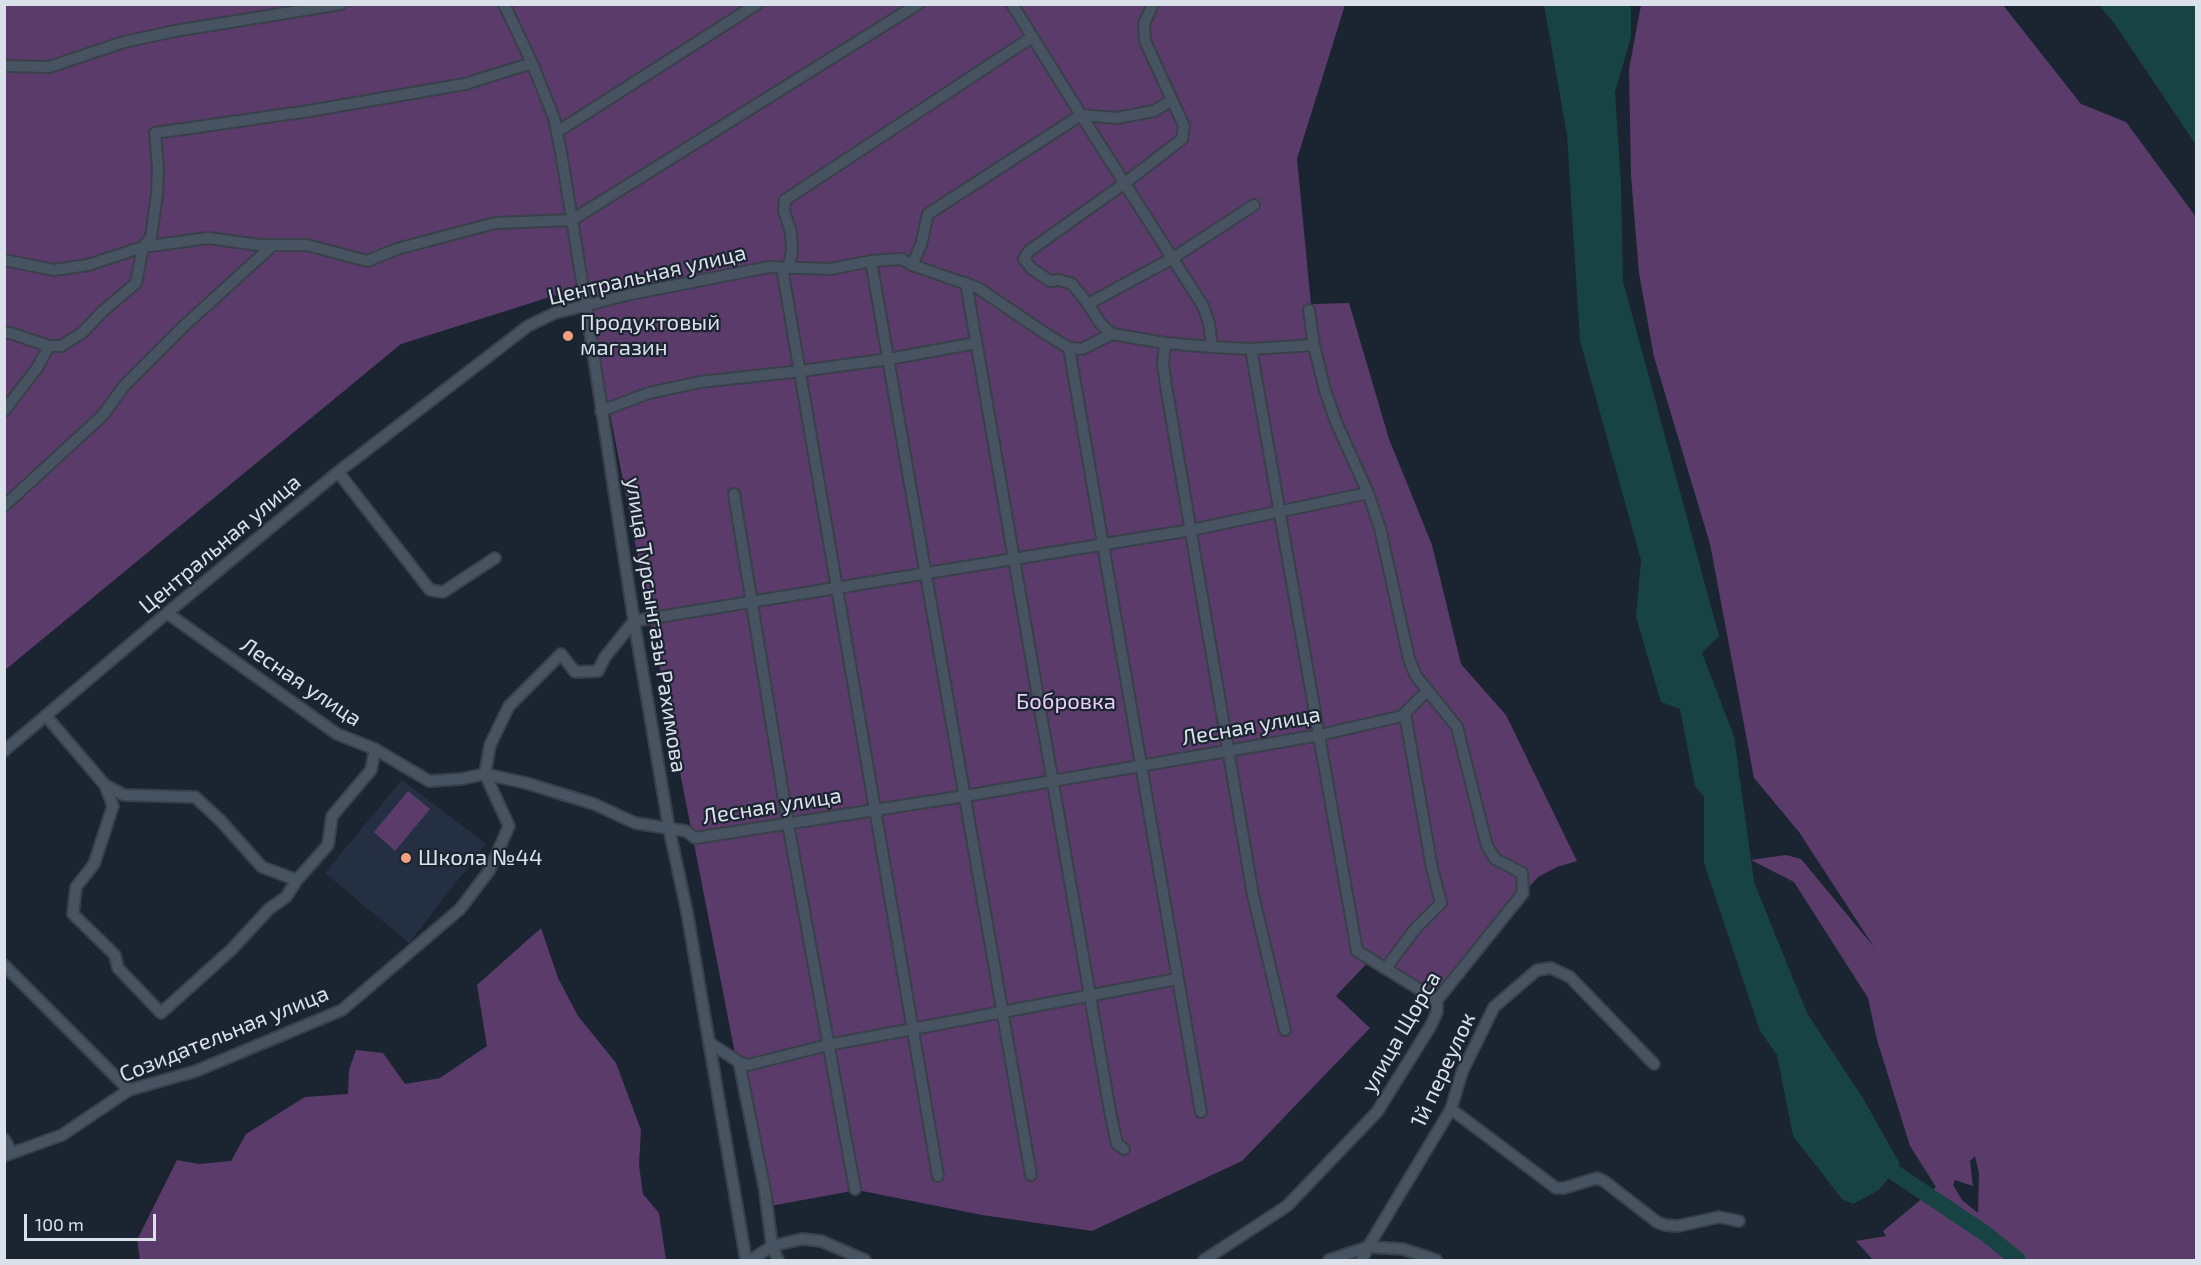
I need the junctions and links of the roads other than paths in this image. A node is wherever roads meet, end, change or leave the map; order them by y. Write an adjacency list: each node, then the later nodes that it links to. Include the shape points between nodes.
1 (341, 4): 9 (street, via 124,42 49,67)
2 (504, 4): 8 (street, улица Турсынгазы Рахимова)
3 (757, 4): 12 (street)
4 (918, 4): 15 (street)
5 (1012, 4): 7 (street)
6 (1153, 4): 10 (street, via 1144,24 1145,41)
7 (1032, 37): 11 (street); 22 (street, via 785,200 792,251)
8 (532, 63): 12 (street, улица Турсынгазы Рахимова); 17 (street, via 465,84 155,134 157,194 151,237)
9 (4, 66)
10 (1172, 100): 11 (street, via 1154,111 1117,118); 13 (street, via 1184,126 1182,139)
11 (1081, 115): 13 (street); 21 (street, via 928,214)
12 (557, 132): 15 (street, улица Турсынгазы Рахимова)
13 (1125, 183): 18 (street); 24 (street, via 1029,251 1024,259 1050,281 1072,284)
14 (1254, 206): 18 (street)
15 (572, 219): 16 (street, via 495,223 367,261 307,245); 25 (street, улица Турсынгазы Рахимова)
16 (273, 245): 17 (street, via 208,238); 43 (street, via 185,325 124,386 103,415)
17 (143, 247): 19 (street, via 88,265 54,270); 32 (street, via 136,282 82,333 61,346)
18 (1173, 258): 24 (street); 33 (street, via 1203,306)
19 (4, 260)
20 (872, 261): 21 (street, Центральная улица, via 902,259); 22 (street, Центральная улица, via 830,269); 36 (street)
21 (912, 265): 23 (street, Центральная улица)
22 (786, 267): 25 (street, Центральная улица, via 686,283); 37 (street)
23 (966, 283): 30 (street); 34 (street, Центральная улица)
24 (1088, 304): 28 (street)
25 (586, 306): 39 (street, улица Турсынгазы Рахимова); 40 (street, Центральная улица, via 555,313 528,326)
26 (1309, 310): 31 (street)
27 (4, 333): 32 (street)
28 (1112, 334): 29 (street); 34 (street, via 1082,349)
29 (1165, 343): 33 (street); 45 (street, via 1166,386)
30 (976, 344): 36 (street); 48 (street)
31 (1314, 345): 35 (street); 41 (street, via 1329,403)
32 (49, 346): 38 (street)
33 (1212, 347): 35 (street)
34 (1069, 348): 46 (street)
35 (1251, 348): 44 (street)
36 (889, 359): 37 (street); 49 (street)
37 (801, 371): 39 (street, via 700,382 649,393); 50 (street)
38 (4, 411)
39 (601, 411): 53 (street, улица Турсынгазы Рахимова)
40 (338, 472): 47 (street, via 430,590 443,592); 52 (street, Центральная улица)
41 (1368, 493): 44 (street); 54 (street, via 1380,528 1409,659)
42 (734, 494): 51 (street)
43 (4, 506)
44 (1280, 511): 45 (street); 57 (street)
45 (1191, 530): 46 (street); 59 (street)
46 (1102, 544): 48 (street); 61 (street)
47 (495, 558)
48 (1014, 558): 49 (street); 63 (street)
49 (926, 573): 50 (street); 65 (street)
50 (837, 587): 51 (street); 66 (street)
51 (751, 603): 53 (street); 67 (street)
52 (167, 613): 56 (street, Центральная улица); 58 (street, Лесная улица, via 337,734)
53 (634, 621): 62 (street, via 598,671 574,672 561,654 509,706 490,745); 68 (street, улица Турсынгазы Рахимова)
54 (1427, 691): 55 (street); 74 (street, улица Щорса, via 1457,727 1487,846 1495,859 1522,873 1523,893)
55 (1405, 714): 57 (street, Лесная улица); 71 (street, via 1441,903 1415,929)
56 (46, 716): 60 (street, Центральная улица); 64 (street)
57 (1320, 735): 59 (street, Лесная улица); 71 (street, via 1357,951)
58 (375, 749): 62 (street, Лесная улица, via 429,781); 69 (street, via 371,771 332,816 328,845)
59 (1229, 750): 61 (street, Лесная улица); 77 (street, via 1253,895)
60 (4, 751)
61 (1141, 766): 63 (street, Лесная улица); 72 (street)
62 (485, 774): 68 (street, Лесная улица, via 594,804 635,823); 82 (street, Созидательная улица, via 509,826 489,871 460,909 342,1010 196,1071)
63 (1052, 780): 65 (street, Лесная улица); 73 (street)
64 (105, 785): 69 (street, via 124,795 195,797 262,867); 69 (street, via 112,806 94,864 76,887 73,914 115,955 118,968 161,1013 286,897)
65 (965, 796): 66 (street, Лесная улица); 75 (street)
66 (876, 809): 67 (street, Лесная улица); 76 (street)
67 (788, 824): 68 (street, Лесная улица, via 695,838 686,831); 79 (street)
68 (669, 828): 78 (street, улица Турсынгазы Рахимова)
69 (297, 880)
70 (4, 965): 82 (street)
71 (1386, 968): 74 (street)
72 (1177, 979): 73 (street); 84 (street)
73 (1090, 995): 75 (street); 86 (street, via 1117,1144)
74 (1437, 1000): 98 (street, улица Щорса, via 1430,1028 1377,1112 1287,1206)
75 (1004, 1012): 76 (street); 88 (street)
76 (913, 1029): 79 (street); 89 (street)
77 (1285, 1030)
78 (710, 1043): 80 (street); 94 (street, улица Турсынгазы Рахимова)
79 (828, 1045): 80 (street, via 748,1065); 90 (street)
80 (739, 1062): 92 (street)
81 (1654, 1065): 83 (street, 1й переулок, via 1570,977 1551,968 1537,970 1494,1007 1462,1072)
82 (129, 1090): 87 (street, Созидательная улица, via 62,1135)
83 (1451, 1109): 91 (street, via 1556,1188 1597,1178 1665,1225 1719,1217); 93 (street, 1й переулок)
84 (1201, 1112)
85 (4, 1139): 87 (street)
86 (1124, 1149)
87 (8, 1154)
88 (1031, 1175)
89 (938, 1176)
90 (855, 1189)
91 (1739, 1221)
92 (772, 1246): 95 (street); 96 (street); 97 (street, via 802,1239 820,1241)
93 (1368, 1247): 99 (street); 100 (street, 1й переулок); 101 (street, via 1403,1249)
94 (746, 1260)
95 (751, 1260)
96 (778, 1260)
97 (865, 1260)
98 (1207, 1260)
99 (1329, 1260)
100 (1362, 1260)
101 (1436, 1260)

